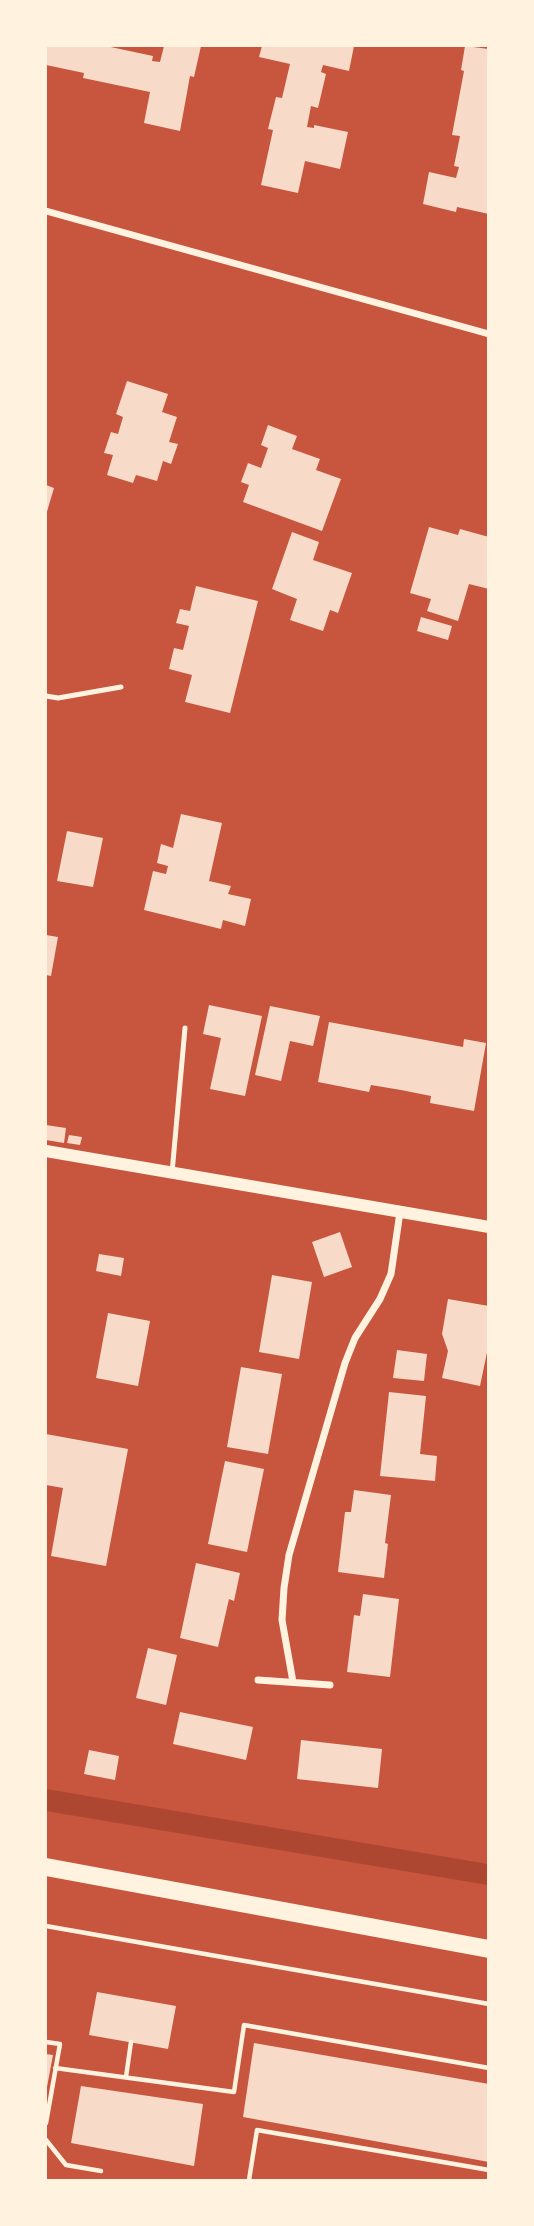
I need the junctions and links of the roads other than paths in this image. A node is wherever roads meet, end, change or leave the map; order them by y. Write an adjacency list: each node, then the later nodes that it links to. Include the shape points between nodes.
1 (46, 211): 2 (street)
2 (488, 334)
3 (121, 687): 4 (lane)
4 (46, 696)
5 (185, 1028): 7 (lane)
6 (46, 1151): 7 (street)
7 (172, 1173): 8 (street)
8 (400, 1212): 9 (street); 11 (street, via 391,1274 345,1363 289,1555 282,1620)
9 (488, 1227)
10 (258, 1680): 11 (street)
11 (293, 1682): 12 (street)
12 (330, 1685)
13 (46, 1867): 14 (main road)
14 (488, 1949)

